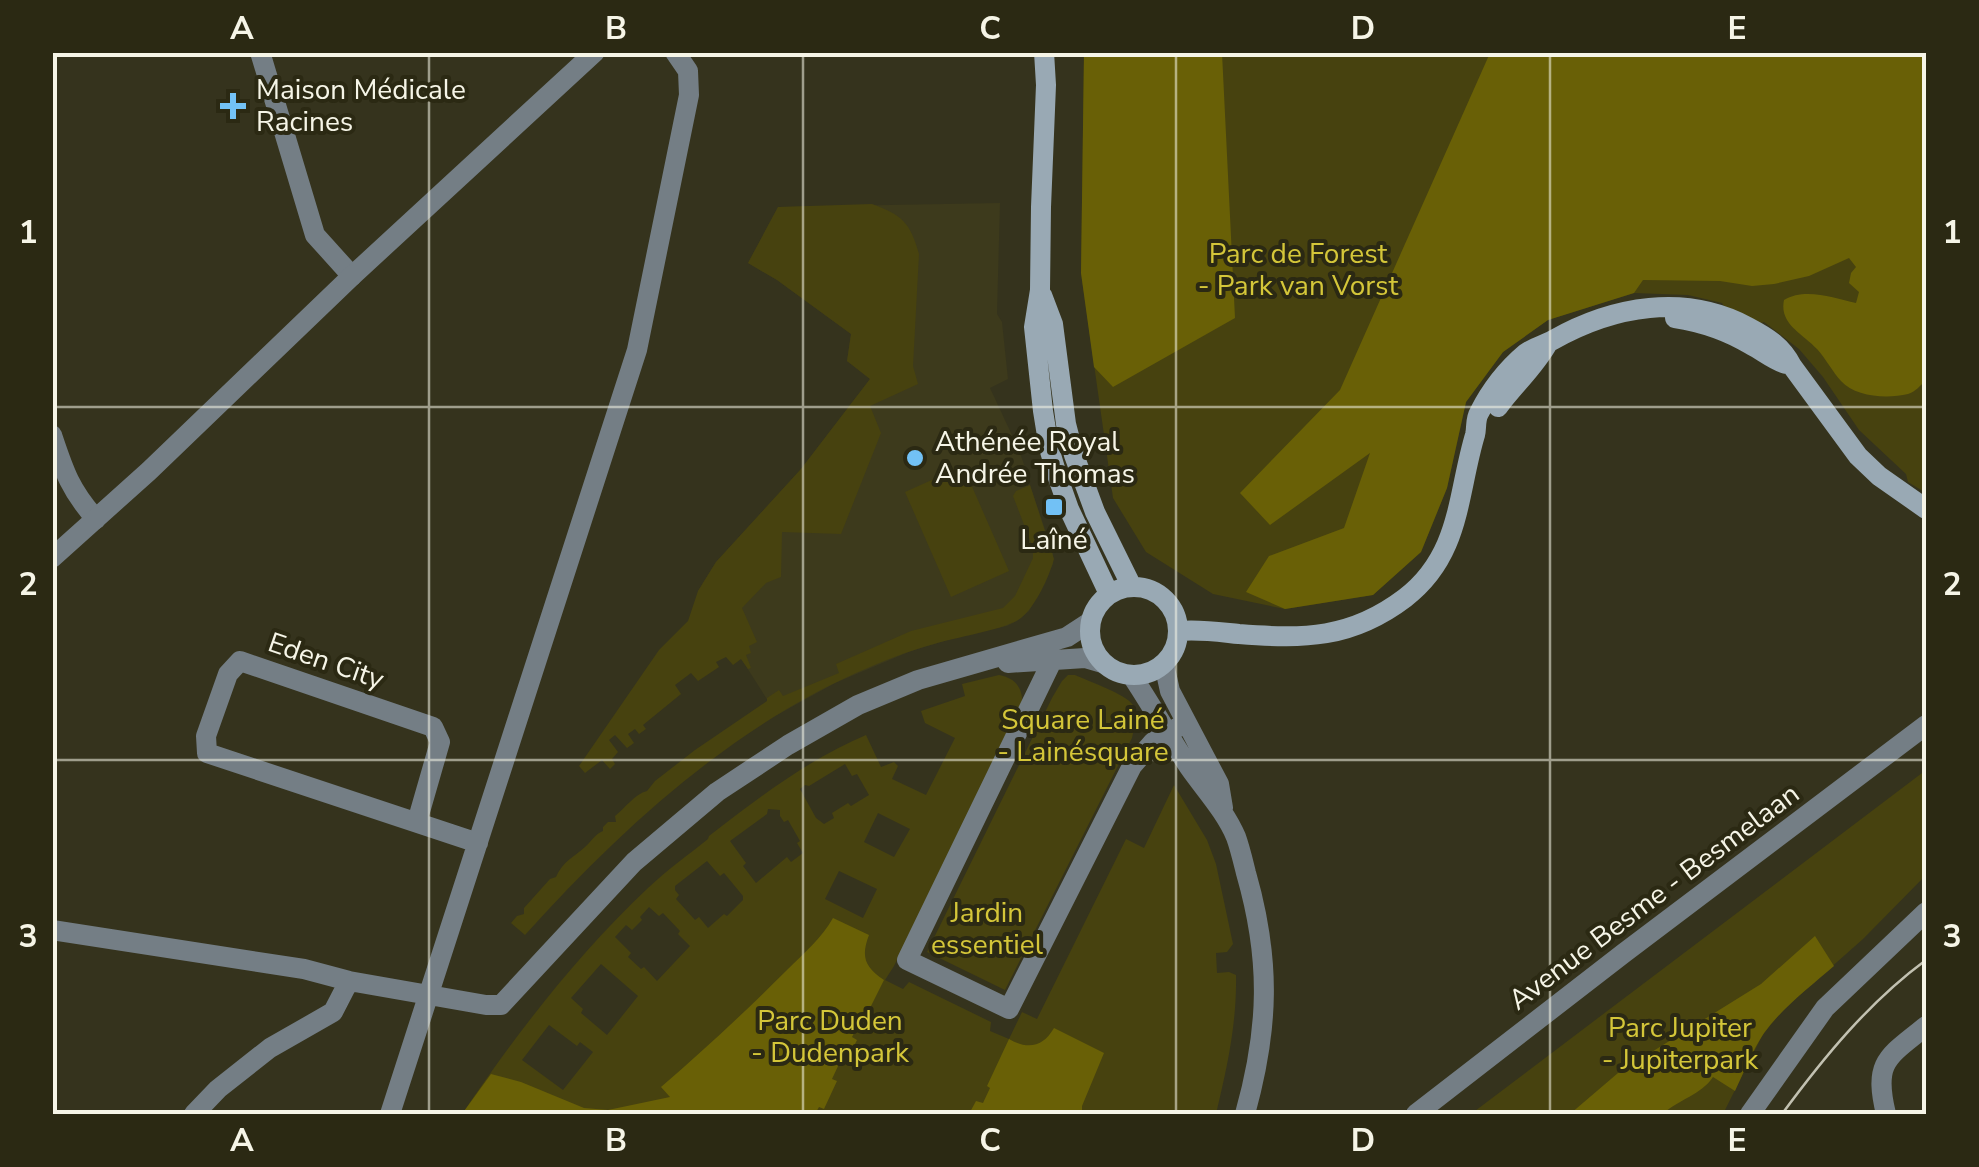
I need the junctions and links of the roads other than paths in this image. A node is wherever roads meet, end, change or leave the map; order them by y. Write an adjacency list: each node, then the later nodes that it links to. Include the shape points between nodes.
1 (260, 52): 7 (street, via 315,235)
2 (595, 52): 7 (street)
3 (674, 52): 25 (street, via 688,71 689,96 637,350)
4 (1044, 52): 6 (main road)
5 (1056, 52): 6 (main road)
6 (1046, 84): 8 (main road)
7 (352, 276): 11 (street)
8 (1040, 290): 13 (main road, via 1074,455); 14 (main road, via 1034,327 1049,448)
9 (52, 435): 11 (street, via 77,498)
10 (1926, 509): 16 (main road, via 1858,456 1784,350 1715,312 1676,306 1616,313 1548,343 1476,430 1452,534 1408,596 1347,630 1316,636)
11 (96, 519): 12 (street)
12 (52, 558)
13 (1132, 587): 14 (main road); 16 (main road, via 1160,595)
14 (1109, 594): 15 (main road)
15 (1090, 622): 18 (street, via 1068,636); 19 (main road)
16 (1178, 631): 20 (main road)
17 (1052, 661): 18 (street); 19 (street); 23 (street, via 907,960 1010,1009 1132,766)
18 (976, 664): 29 (street, via 858,706 717,792 634,862 501,1005)
19 (1102, 664): 21 (main road)
20 (1164, 664): 21 (main road); 23 (street)
21 (1132, 676): 23 (street)
22 (1926, 725): 34 (street, Avenue Besme - Besmelaan)
23 (1176, 728): 33 (street, via 1219,784 1252,894 1263,958 1264,1024)
24 (417, 822): 24 (street, Eden City, via 440,742 433,727 240,661 228,674 206,736 207,753); 25 (street, Eden City)
25 (478, 842): 29 (street)
26 (1926, 912): 35 (street, via 1826,1008)
27 (52, 930): 28 (street)
28 (349, 981): 29 (street); 31 (street, via 333,1012 270,1048)
29 (429, 995): 32 (street)
30 (1926, 1026): 36 (street, via 1885,1061)
31 (194, 1114)
32 (390, 1114)
33 (1245, 1114)
34 (1416, 1114)
35 (1750, 1114)
36 (1886, 1114)

